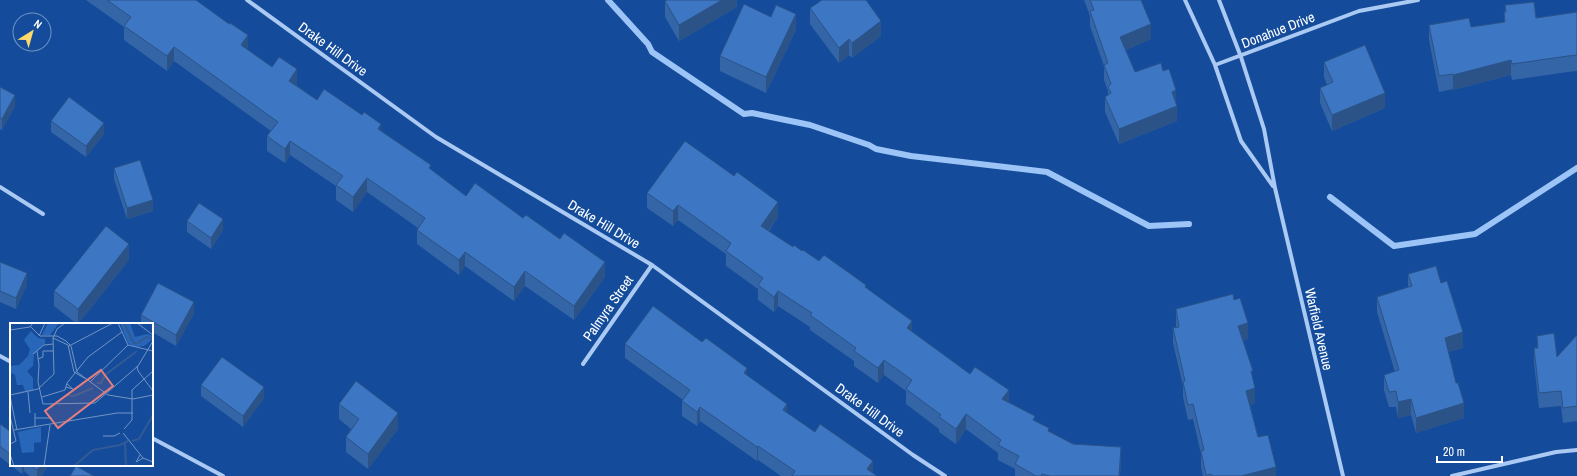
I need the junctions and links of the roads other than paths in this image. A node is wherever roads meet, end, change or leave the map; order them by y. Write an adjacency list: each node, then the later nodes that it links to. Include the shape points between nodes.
1 (247, 0): 10 (street, Drake Hill Drive, via 436,137)
2 (1185, 0): 6 (street, Warfield Avenue)
3 (1219, 0): 5 (street, Warfield Avenue)
4 (1418, 0): 5 (street, Donahue Drive, via 1359,11)
5 (1241, 56): 6 (street, Donahue Drive); 8 (street, Warfield Avenue, via 1264,129)
6 (1215, 65): 8 (street, Warfield Avenue, via 1241,141)
7 (0, 187): 9 (street)
8 (1275, 188): 18 (street, Warfield Avenue)
9 (43, 214)
10 (652, 265): 13 (street, Palmyra Street); 17 (street, Drake Hill Drive)
11 (0, 356): 12 (street)
12 (10, 361)
13 (583, 364)
14 (153, 439): 16 (street)
15 (1577, 450): 19 (street, via 1556,452)
16 (223, 476)
17 (945, 476)
18 (1342, 476)
19 (1452, 476)

